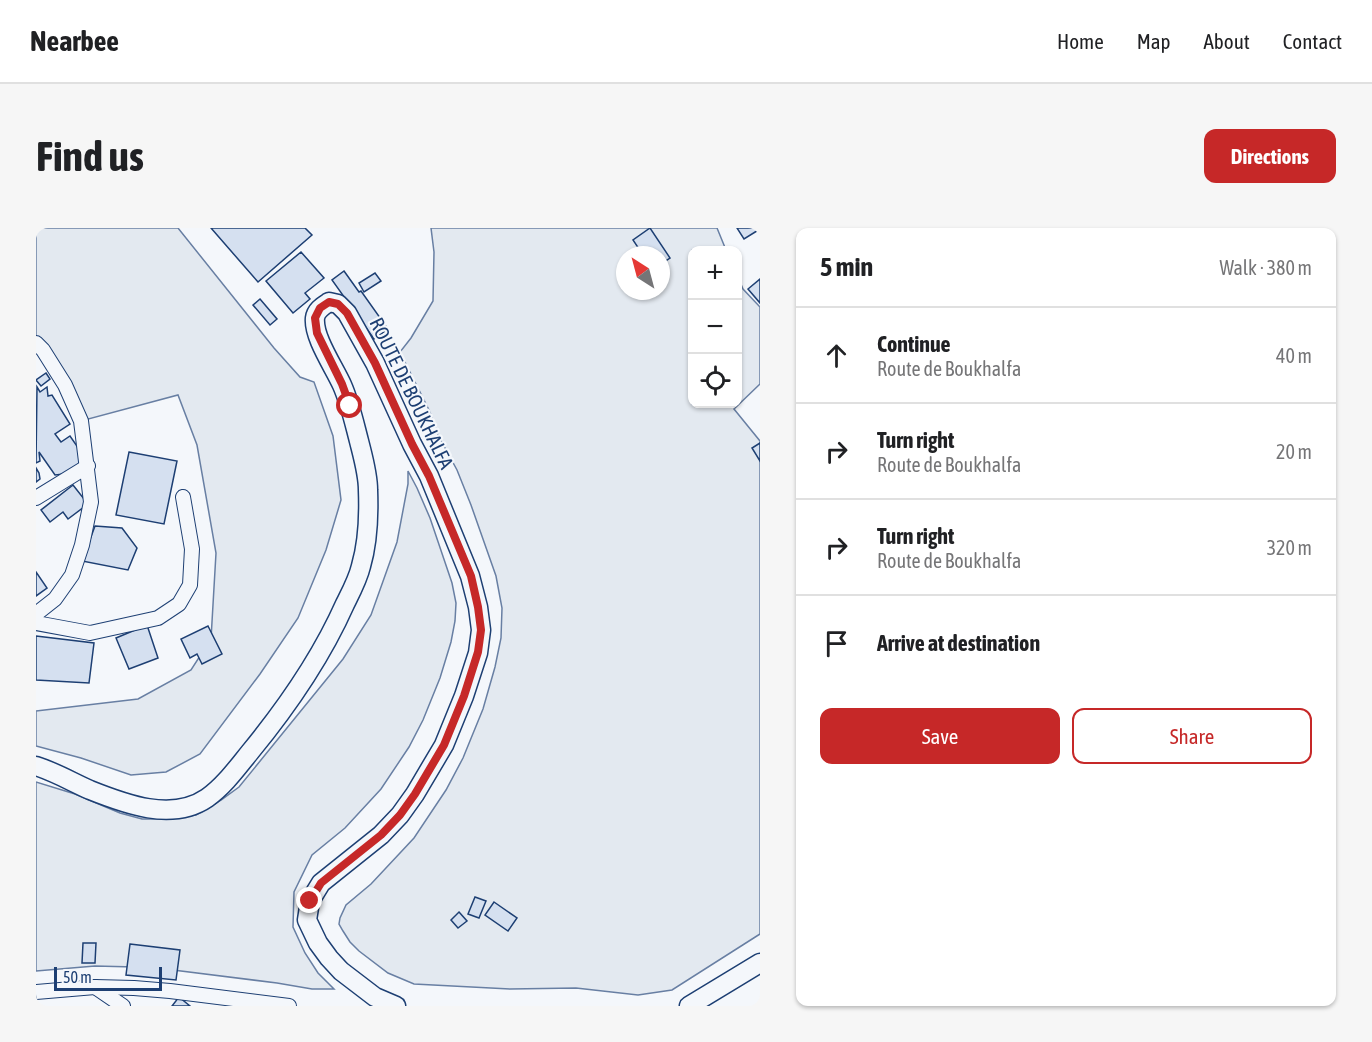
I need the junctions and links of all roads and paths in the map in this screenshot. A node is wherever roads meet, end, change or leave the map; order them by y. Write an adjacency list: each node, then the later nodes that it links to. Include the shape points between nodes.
1 (36, 342): 2 (street, via 65,385 81,421)
2 (88, 466): 4 (street); 5 (street, via 91,502 72,575 55,599)
3 (183, 497): 6 (street, via 192,549 190,585 179,604 158,618 90,633)
4 (36, 498)
5 (36, 614)
6 (36, 623)
7 (36, 766): 13 (main road, ROUTE DE BOUKHALFA, via 134,804 159,810 183,808 206,799 226,782 280,716 332,631 361,569 367,542 369,489 364,461 350,406 317,333 315,318 329,302 338,304 375,363 445,512 471,576 481,630 464,696 444,745 415,794 381,835 321,883 310,901 307,920 329,958 375,997)
8 (760, 963): 14 (main road)
9 (95, 987): 10 (street); 11 (street); 12 (street, via 170,991)
10 (36, 992)
11 (123, 1006)
12 (289, 1006)
13 (396, 1006)
14 (689, 1006)

